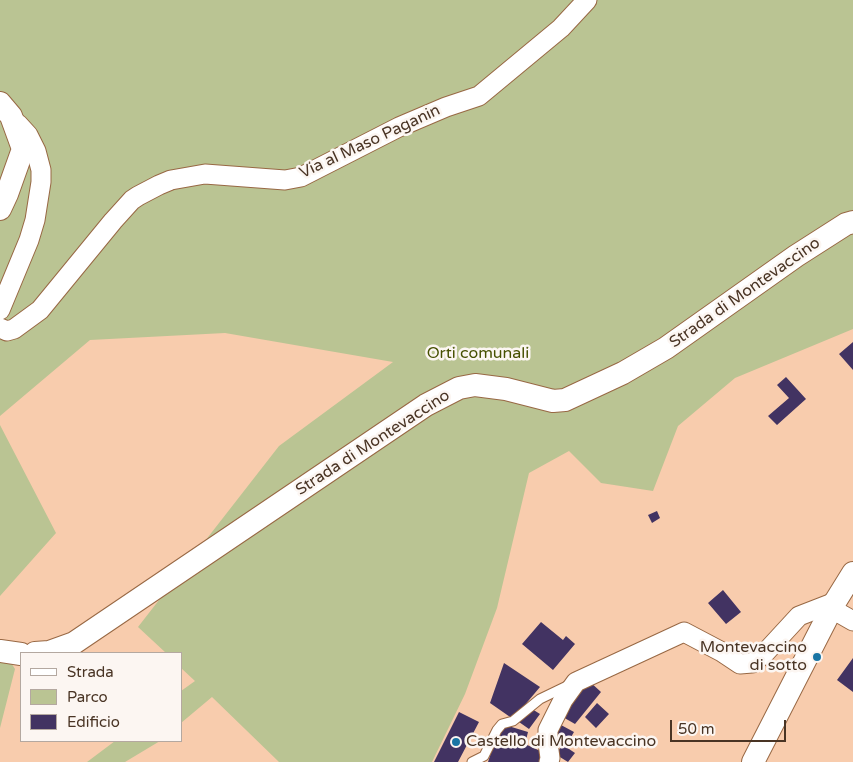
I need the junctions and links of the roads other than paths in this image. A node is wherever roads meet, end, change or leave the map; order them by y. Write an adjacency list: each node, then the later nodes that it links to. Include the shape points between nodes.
1 (587, 0): 6 (street, Via al Maso Paganin, via 561,28 480,96 399,127 301,177 285,180 204,174 171,180 138,196 40,310 14,330)
2 (5, 110): 3 (street, via 23,149); 5 (street, via 28,134 36,150 41,182 29,240)
3 (0, 209)
4 (853, 222): 11 (street, Strada di Montevaccino, via 796,256 666,348 623,373 565,400 553,401 475,385 459,388 426,405 74,643)
5 (0, 310)
6 (0, 328)
7 (853, 573): 8 (street)
8 (834, 606): 9 (street); 13 (street, via 799,616 752,663 740,664 684,632); 16 (street)
9 (853, 621)
10 (0, 651): 12 (street)
11 (49, 652)
12 (20, 654)
13 (576, 682): 14 (lane, via 540,699 513,721 502,724 484,756); 15 (street, via 548,730)
14 (472, 762)
15 (549, 762)
16 (753, 762)

